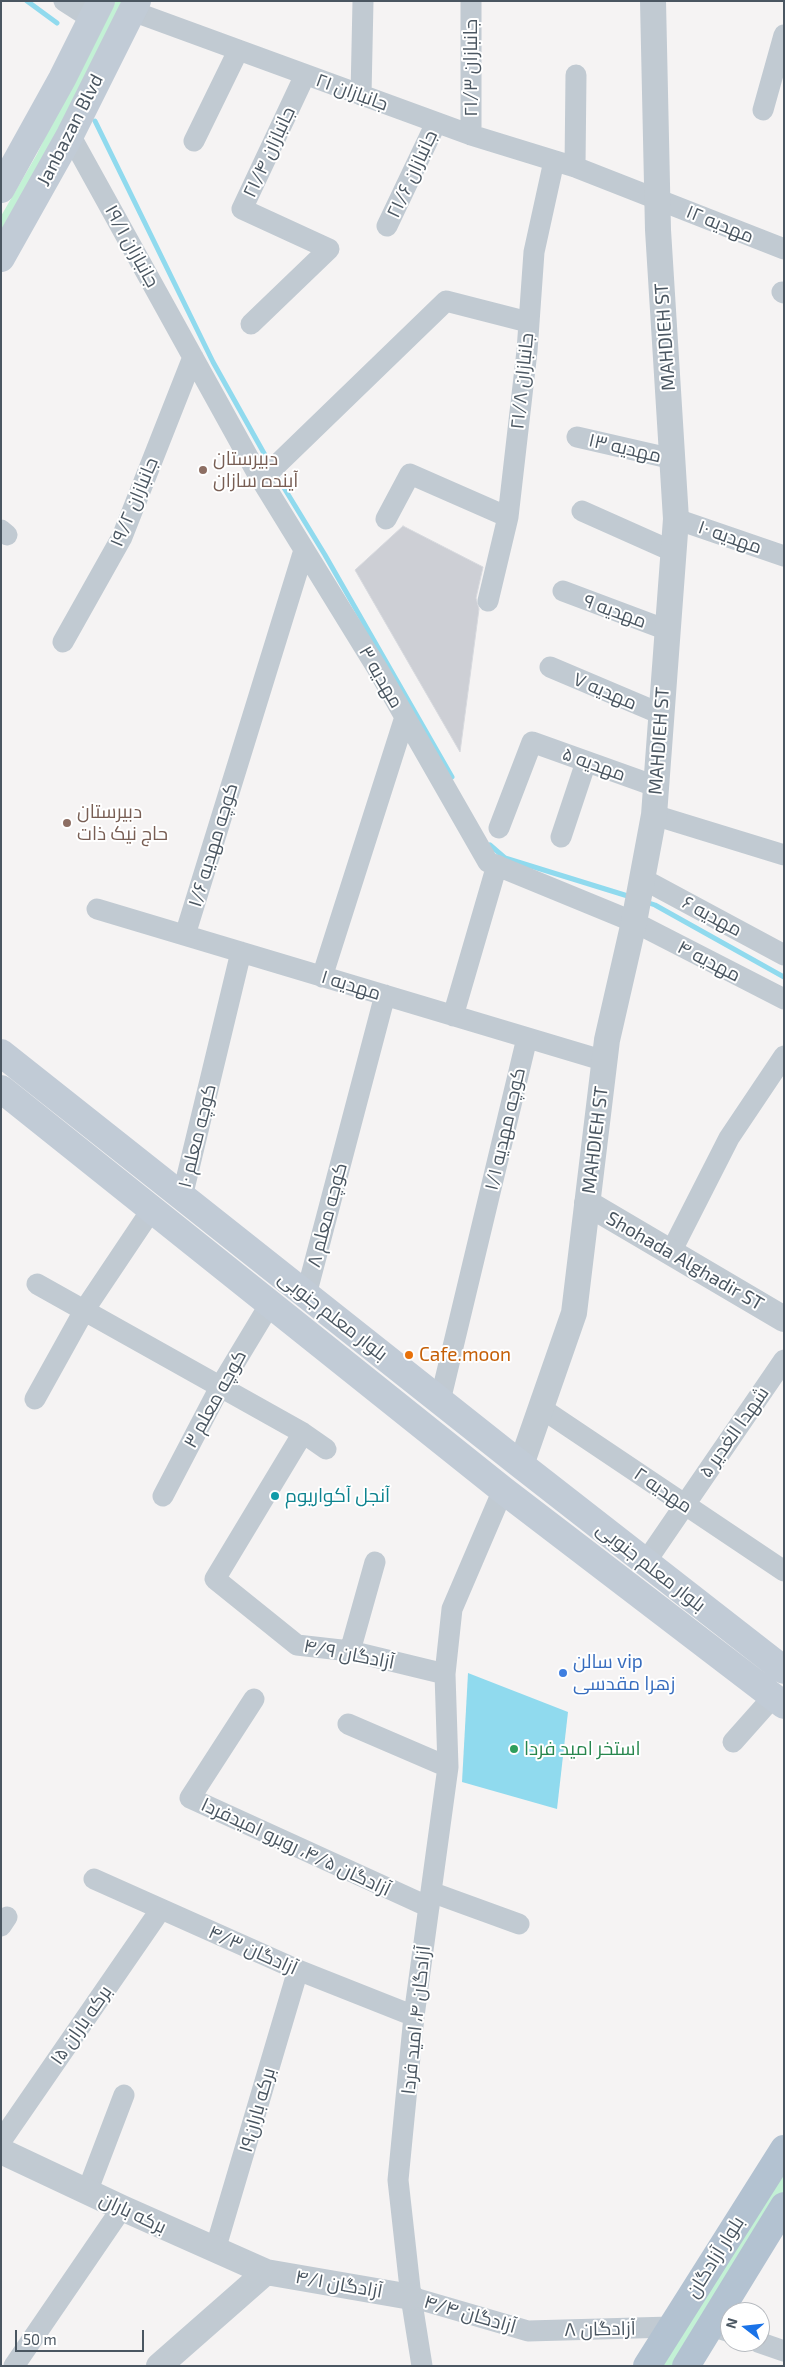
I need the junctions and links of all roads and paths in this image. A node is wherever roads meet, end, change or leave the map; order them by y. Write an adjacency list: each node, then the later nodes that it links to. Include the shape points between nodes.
1 (64, 1): 6 (street)
2 (363, 1): 11 (street)
3 (471, 1): 15 (street, جانبازان ۲۱/۳)
4 (653, 1): 20 (street, MAHDIEH ST)
5 (135, 6): 8 (street, جانبازان ۲۱); 14 (main road, Janbazan Blvd)
6 (96, 10): 19 (main road, Janbazan Blvd)
7 (784, 35): 12 (street)
8 (238, 51): 9 (street, جانبازان ۲۱); 16 (street)
9 (305, 75): 11 (street, جانبازان ۲۱); 25 (street, جانبازان ۲۱/۴, via 242,209 329,249)
10 (576, 75): 18 (street)
11 (361, 96): 13 (street, جانبازان ۲۱)
12 (763, 110)
13 (436, 123): 15 (street, جانبازان ۲۱); 21 (street, جانبازان ۲۱/۶)
14 (70, 135): 23 (main road, Janbazan Blvd); 26 (street, جانبازان ۱۹/۱)
15 (471, 135): 17 (street, جانبازان ۲۱)
16 (194, 140)
17 (554, 161): 18 (street, جانبازان ۲۱); 24 (street, جانبازان ۲۱/۸, via 534,252)
18 (575, 167): 20 (street, مهدیه ۱۲)
19 (1, 189)
20 (657, 199): 22 (street, مهدیه ۱۲); 28 (street, MAHDIEH ST)
21 (387, 226)
22 (784, 249)
23 (1, 258)
24 (528, 322): 29 (street, via 446,300); 31 (street, جانبازان ۲۱/۸)
25 (251, 324)
26 (193, 357): 29 (street, مهدیه ۳); 40 (street, جانبازان ۱۹/۲, via 122,537)
27 (578, 437): 28 (street, مهدیه ۱۳)
28 (672, 459): 33 (street, MAHDIEH ST)
29 (261, 480): 34 (street, مهدیه ۳)
30 (582, 511): 35 (street)
31 (508, 517): 32 (street, via 410,474); 38 (street, جانبازان ۲۱/۸)
32 (386, 519)
33 (676, 519): 35 (street, MAHDIEH ST); 36 (street, مهدیه ۱۰)
34 (304, 550): 43 (street, مهدیه ۳); 54 (street, کوچه مهدیه ۱/۶)
35 (674, 552): 39 (street, MAHDIEH ST)
36 (784, 556)
37 (563, 592): 39 (street, مهدیه ۹)
38 (488, 601)
39 (667, 630): 42 (street, MAHDIEH ST)
40 (63, 642)
41 (550, 668): 42 (street, مهدیه ۷)
42 (661, 714): 45 (street, MAHDIEH ST)
43 (405, 717): 50 (street, مهدیه ۳, via 488,862); 57 (street)
44 (586, 762): 45 (street, مهدیه ۵); 47 (street, مهدیه ۵, via 532,742); 48 (street)
45 (655, 786): 46 (street, MAHDIEH ST)
46 (654, 814): 49 (street); 51 (street, MAHDIEH ST)
47 (499, 828)
48 (561, 837)
49 (784, 855)
50 (497, 865): 53 (street, مهدیه ۳); 60 (street)
51 (641, 878): 53 (street, MAHDIEH ST); 56 (street, مهدیه ۶)
52 (97, 909): 54 (street, مهدیه ۱)
53 (634, 922): 59 (street, مهدیه ۴); 64 (street, MAHDIEH ST)
54 (185, 935): 55 (street, مهدیه ۱)
55 (241, 952): 57 (street, مهدیه ۱); 66 (street, کوچه معلم ۱۰)
56 (783, 952)
57 (322, 976): 58 (street, مهدیه ۱)
58 (385, 995): 60 (street, مهدیه ۱); 71 (street, کوچه معلم ۸)
59 (784, 999)
60 (452, 1016): 61 (street, مهدیه ۱)
61 (527, 1038): 64 (street, مهدیه ۱); 78 (street, کوچه مهدیه ۱/۱)
62 (1, 1053): 66 (main road, بلوار معلم جنوبی)
63 (784, 1056): 69 (street, via 729,1138)
64 (605, 1061): 67 (street, MAHDIEH ST)
65 (1, 1089): 68 (main road, بلوار معلم جنوبی)
66 (182, 1197): 71 (main road, بلوار معلم جنوبی)
67 (587, 1203): 69 (street, Shohada Alghadir ST); 79 (street, MAHDIEH ST, via 574,1313)
68 (152, 1209): 72 (main road, بلوار معلم جنوبی); 73 (street)
69 (671, 1252): 74 (street, Shohada Alghadir ST)
70 (37, 1284): 73 (street)
71 (306, 1295): 78 (main road, بلوار معلم جنوبی)
72 (270, 1304): 76 (street, کوچه معلم ۳); 83 (main road, بلوار معلم جنوبی)
73 (85, 1309): 76 (street); 77 (street)
74 (781, 1312)
75 (784, 1360): 85 (street, شهدا الغدیر ۵)
76 (220, 1388): 80 (street); 84 (street, کوچه معلم ۳)
77 (35, 1399)
78 (440, 1401): 82 (main road, بلوار معلم جنوبی)
79 (541, 1408): 82 (street, MAHDIEH ST); 85 (street, مهدیه ۲)
80 (303, 1433): 81 (street); 91 (street, آزادگان ۴/۹, via 215,1579 297,1646)
81 (326, 1449)
82 (521, 1465): 87 (main road, بلوار معلم جنوبی)
83 (503, 1490): 90 (main road, بلوار معلم جنوبی); 93 (street, آزادگان ۴، امید فردا, via 452,1609)
84 (163, 1496)
85 (684, 1504): 87 (street, شهدا الغدیر ۵); 88 (street, مهدیه ۲)
86 (375, 1562): 91 (street)
87 (646, 1562): 89 (main road, بلوار معلم جنوبی)
88 (784, 1571)
89 (695, 1600): 90 (main road); 92 (main road, بلوار معلم جنوبی)
90 (678, 1624): 95 (main road, بلوار معلم جنوبی)
91 (350, 1651): 93 (street, آزادگان ۴/۹)
92 (784, 1670)
93 (445, 1674): 98 (street, آزادگان ۴، امید فردا)
94 (254, 1699): 100 (street, آزادگان ۴/۵، روبرو امیدفردا, via 190,1798)
95 (778, 1701): 97 (street)
96 (348, 1724): 98 (street)
97 (733, 1742)
98 (448, 1767): 100 (street, آزادگان ۴، امید فردا)
99 (94, 1879): 101 (street, آزادگان ۴/۳)
100 (430, 1900): 102 (street); 104 (street, آزادگان ۴، امید فردا)
101 (161, 1910): 103 (street, آزادگان ۴/۳); 106 (street, برکه باران ۱۵)
102 (519, 1924)
103 (298, 1970): 104 (street, آزادگان ۴/۳); 112 (street, برکه باران۱۹)
104 (414, 2016): 114 (street, آزادگان ۴، امید فردا, via 398,2180)
105 (124, 2095): 109 (street)
106 (1, 2141)
107 (784, 2149): 116 (main road, بلوار آزادگان)
108 (1, 2151): 109 (street, برکه باران)
109 (87, 2192): 111 (street, برکه باران)
110 (784, 2206): 115 (main road, بلوار آزادگان)
111 (122, 2208): 112 (street, برکه باران); 123 (street)
112 (216, 2250): 113 (street, برکه باران)
113 (266, 2272): 114 (street, آزادگان ۴/۱); 124 (street)
114 (412, 2297): 118 (street, آزادگان ۴/۴); 125 (street, آزادگان ۴، امید فردا)
115 (735, 2302)
116 (671, 2327): 118 (street, آزادگان ۸); 126 (main road, بلوار آزادگان)
117 (720, 2330): 127 (main road, بلوار آزادگان)
118 (528, 2331)
119 (770, 2346): 120 (street)
120 (784, 2351)
121 (1, 2360): 122 (street)
122 (9, 2366)
123 (14, 2366)
124 (159, 2366)
125 (422, 2366)
126 (647, 2366)
127 (686, 2366)

